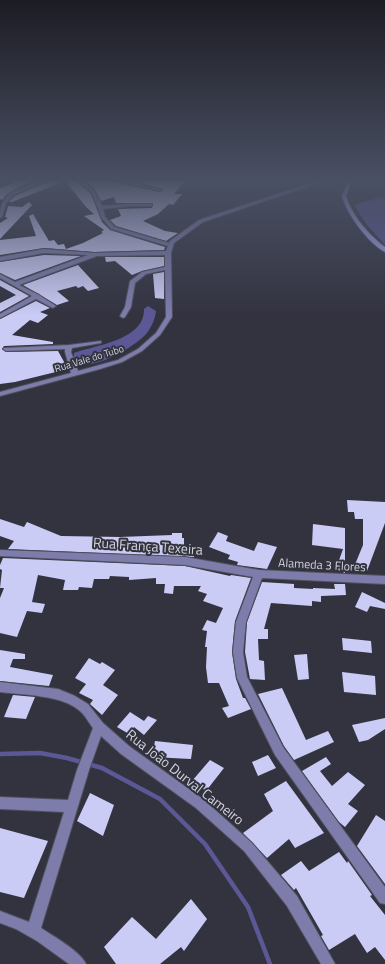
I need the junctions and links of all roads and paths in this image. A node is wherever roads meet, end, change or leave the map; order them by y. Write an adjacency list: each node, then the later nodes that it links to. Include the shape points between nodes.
1 (111, 226): 4 (street)
2 (192, 226): 4 (street)
3 (360, 226): 5 (main road)
4 (170, 245): 6 (street, Rua Vale do Tubo)
5 (385, 250)
6 (168, 253): 7 (street); 9 (street, Rua Vale do Tubo)
7 (96, 254): 8 (street, via 44,251); 11 (street)
8 (0, 259)
9 (169, 268): 15 (street, via 144,273 132,282 128,306); 19 (street, Rua Vale do Tubo, via 169,317 158,334 137,352 120,361)
10 (0, 276): 11 (street)
11 (16, 284): 12 (street)
12 (37, 296): 13 (street); 14 (street)
13 (53, 306)
14 (0, 316)
15 (123, 316)
16 (99, 342): 17 (street)
17 (69, 347): 18 (street); 19 (street, via 68,352)
18 (6, 349)
19 (75, 374): 20 (street, Rua Vale do Tubo)
20 (0, 394)
21 (0, 552): 22 (street, Rua França Texeira, via 178,560)
22 (259, 574): 23 (street, Alameda 3 Flores); 28 (street, via 241,622 238,652 242,678 279,751)
23 (385, 580)
24 (0, 688): 25 (street, Rua João Durval Cameiro, via 58,694 71,699 84,707)
25 (100, 727): 27 (street); 32 (street, Rua João Durval Cameiro, via 125,750 200,804 248,847 292,901)
26 (0, 803): 27 (street)
27 (72, 806): 30 (street)
28 (385, 898)
29 (0, 917): 30 (street)
30 (33, 932): 31 (street)
31 (79, 964)
32 (328, 964)

